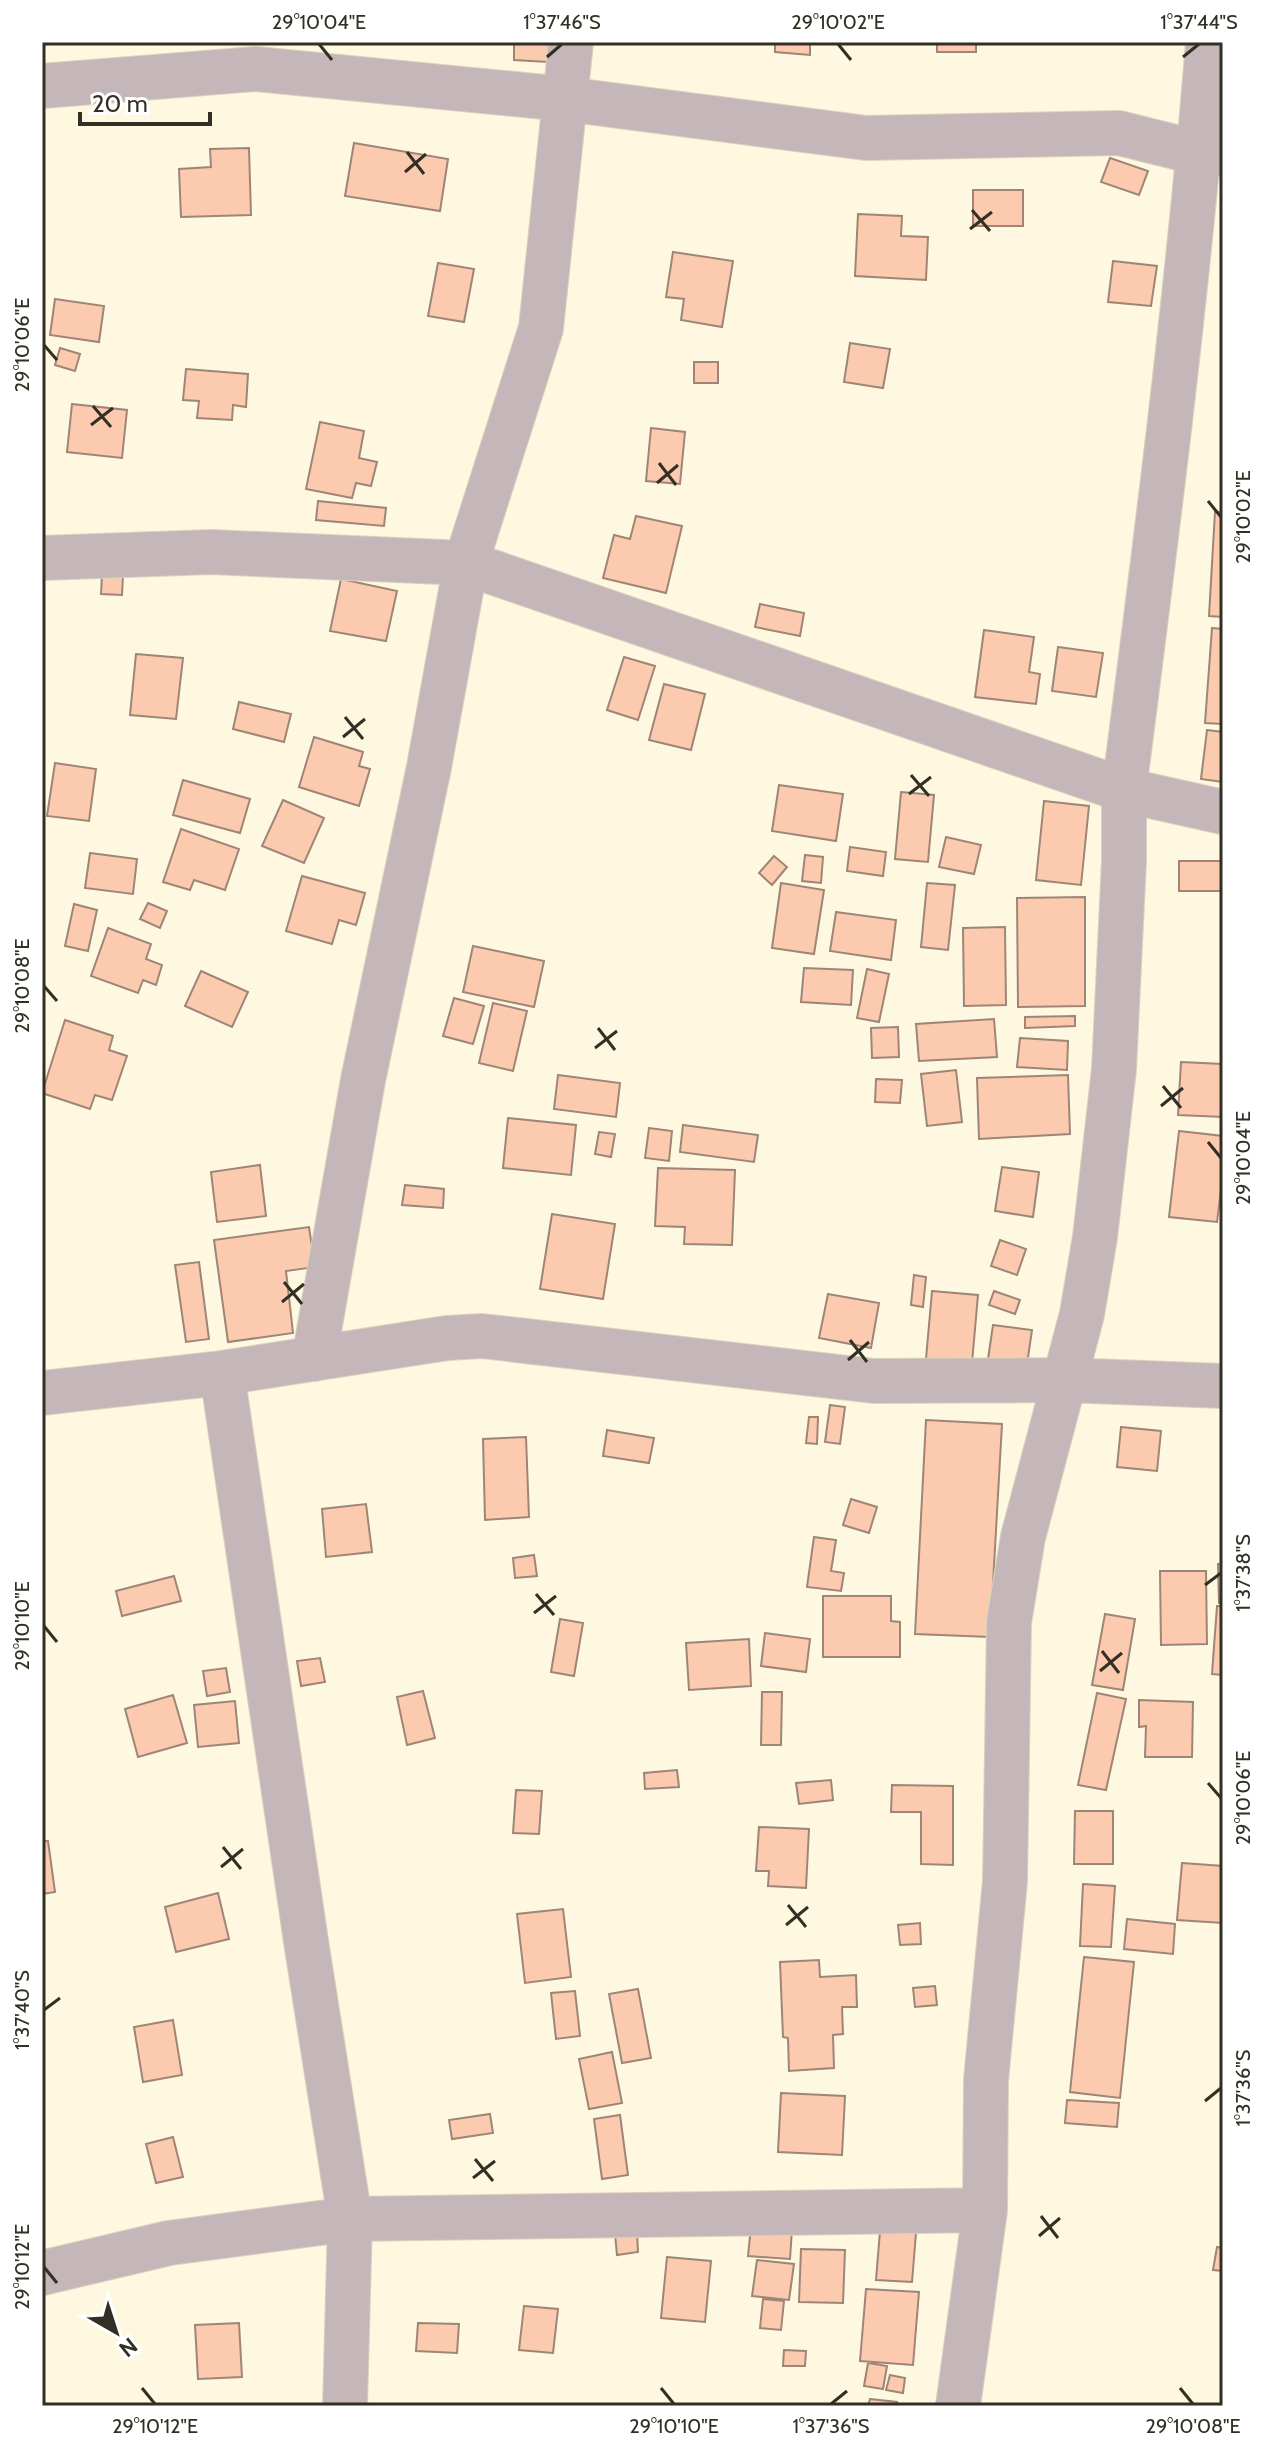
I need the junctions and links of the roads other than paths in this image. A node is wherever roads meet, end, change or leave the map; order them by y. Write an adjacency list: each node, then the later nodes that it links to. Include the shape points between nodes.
1 (571, 42): 4 (street)
2 (1208, 42): 5 (street)
3 (42, 86): 4 (street, via 256,69)
4 (565, 99): 5 (street, via 866,138 1119,133); 7 (street, via 541,328)
5 (1211, 153): 8 (street)
6 (42, 558): 7 (street, via 211,552)
7 (466, 563): 8 (street); 10 (street, via 363,1080)
8 (1124, 790): 9 (street); 12 (street, via 1114,1069 1095,1237)
9 (1223, 812)
10 (314, 1359): 11 (street); 12 (street, via 482,1336 874,1381)
11 (222, 1373): 14 (street); 16 (street)
12 (1064, 1380): 13 (street); 15 (street, via 1023,1537 1009,1622 1005,1881 986,2080)
13 (1223, 1386)
14 (42, 1393)
15 (985, 2210): 16 (street); 19 (street)
16 (350, 2219): 17 (street, via 169,2243); 18 (street)
17 (42, 2273)
18 (345, 2406)
19 (958, 2406)

